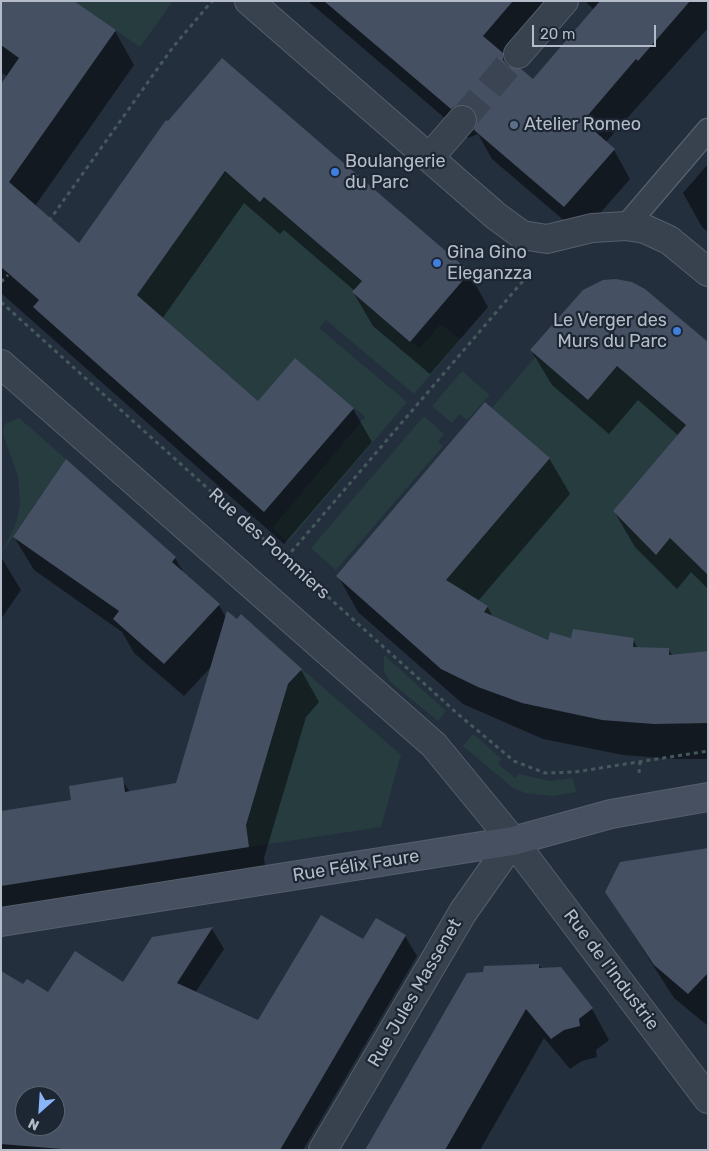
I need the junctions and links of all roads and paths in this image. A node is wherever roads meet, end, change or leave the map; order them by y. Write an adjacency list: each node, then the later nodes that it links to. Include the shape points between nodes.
1 (212, 1): 8 (path, via 173,47)
2 (249, 1): 7 (street)
3 (564, 1): 4 (street)
4 (518, 54)
5 (462, 120): 7 (street)
6 (708, 130): 9 (lane)
7 (429, 158): 9 (street, via 522,235 547,239 592,228)
8 (49, 222)
9 (626, 226): 10 (street, via 645,229 669,240)
10 (708, 272)
11 (8, 275): 13 (path)
12 (528, 276): 16 (path)
13 (1, 282)
14 (1, 302): 16 (path, Rue des Pommiers)
15 (1, 364): 17 (street)
16 (286, 559): 17 (path); 18 (path, Rue des Pommiers, via 508,757 522,765 545,773 574,772)
17 (259, 590): 20 (street, via 434,745)
18 (708, 751)
19 (708, 797): 20 (main road, Rue Félix Faure, via 610,814)
20 (513, 841): 21 (main road, Rue Félix Faure); 22 (street, Rue de l'Industrie); 23 (street, Rue Jules Massenet, via 463,912)
21 (1, 922)
22 (708, 1099)
23 (323, 1150)

